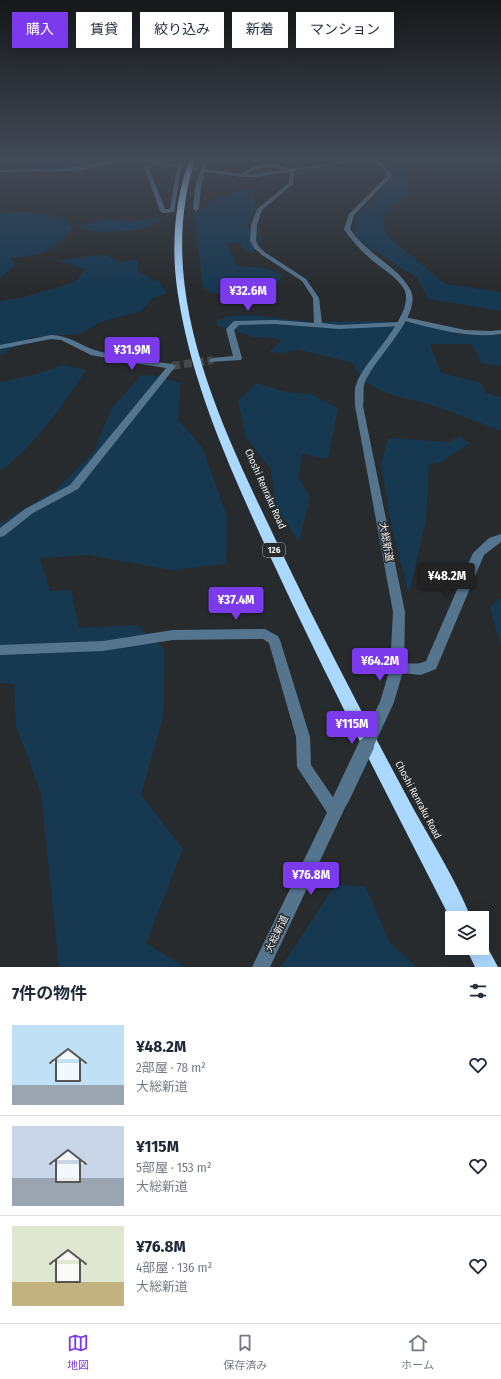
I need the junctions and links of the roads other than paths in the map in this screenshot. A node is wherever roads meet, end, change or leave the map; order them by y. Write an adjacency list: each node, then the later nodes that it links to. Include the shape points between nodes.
1 (160, 202): 2 (street, via 163,211 172,211)
2 (174, 202)
3 (181, 202): 18 (highway, Choshi Renraku Road / 126, via 177,235 178,261 188,321 220,425 256,512 310,628)
4 (197, 202): 7 (street)
5 (268, 202): 9 (street, via 260,209 253,230 253,240 264,254 304,280 316,298)
6 (364, 202): 8 (street, 大総新道, via 351,215 347,229 354,240 407,289 410,298 407,313)
7 (196, 209)
8 (402, 321): 9 (street, via 338,327); 10 (street, via 479,333); 16 (street, 大総新道, via 360,385 360,406 399,612)
9 (318, 326): 12 (street, via 267,321 237,324 230,329 238,358)
10 (501, 332)
11 (0, 347): 13 (street, via 51,337 63,338 94,353 172,366 74,487 29,511)
12 (213, 360)
13 (0, 533)
14 (501, 538): 16 (street, via 479,553 431,665 421,670)
15 (0, 650): 17 (street, via 102,646 173,635 265,634 274,640 303,737 304,767)
16 (397, 668): 17 (street, 大総新道, bridge, via 387,702)
17 (338, 806): 19 (street, 大総新道)
18 (457, 911)
19 (261, 967)

